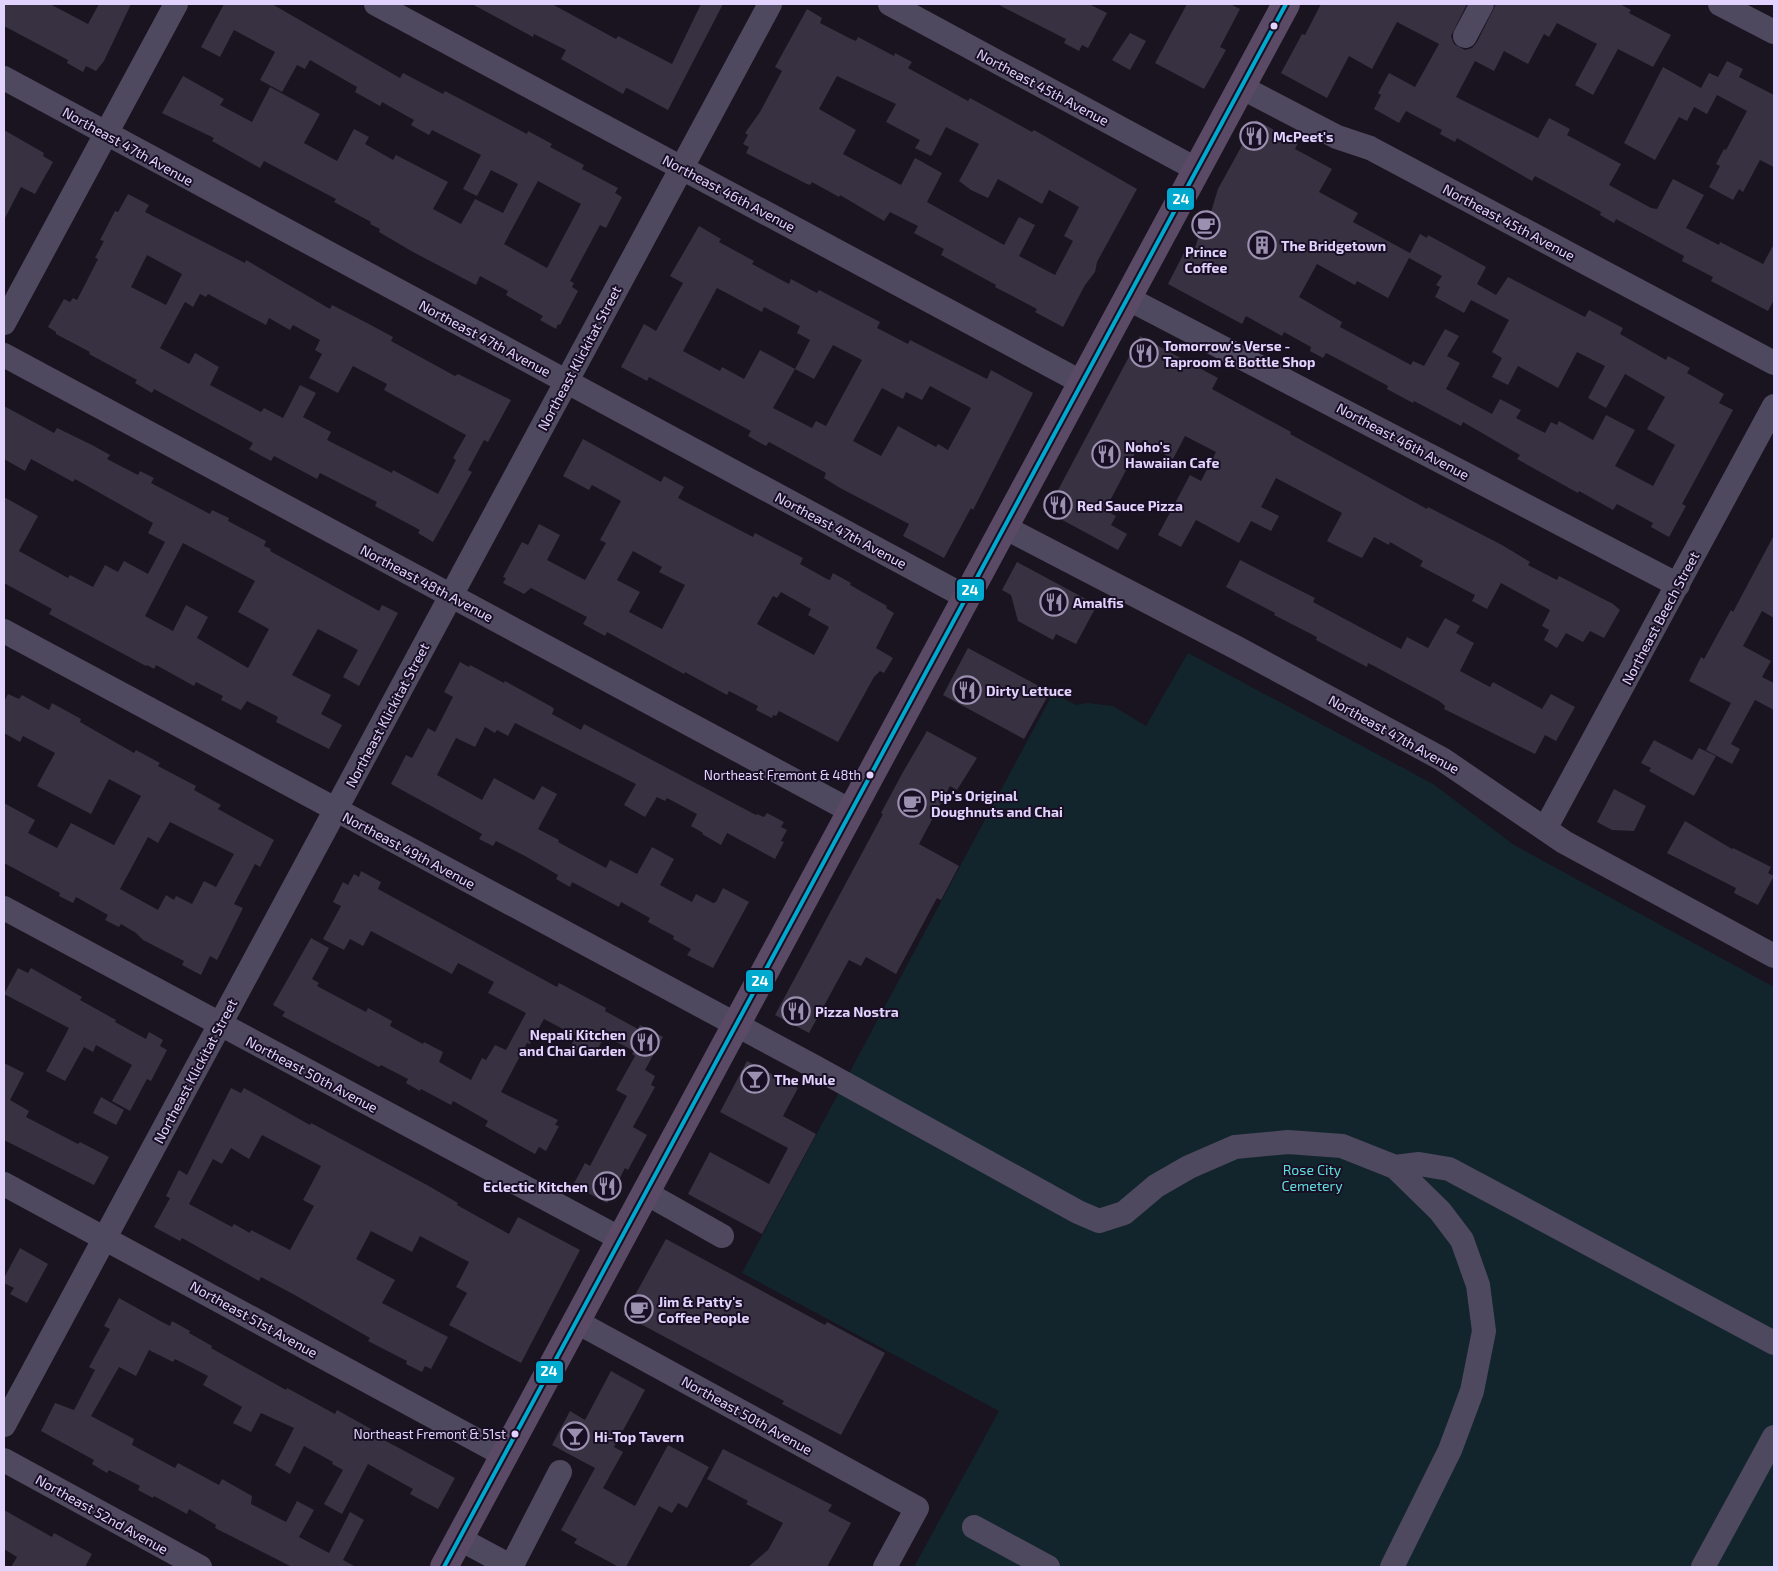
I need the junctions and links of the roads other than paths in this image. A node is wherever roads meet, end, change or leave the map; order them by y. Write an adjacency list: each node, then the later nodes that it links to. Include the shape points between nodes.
1 (176, 4): 12 (street)
2 (376, 4): 13 (street, Northeast 46th Avenue)
3 (770, 4): 13 (street, Northeast Klickitat Street)
4 (890, 4): 14 (street, Northeast 45th Avenue)
5 (1482, 4): 9 (street)
6 (1720, 4): 8 (street)
7 (1278, 6): 11 (main road)
8 (1774, 32)
9 (1465, 36)
10 (4, 78): 12 (street, Northeast 47th Avenue)
11 (1240, 87): 14 (main road); 18 (street, Northeast 45th Avenue, via 1337,137 1370,148)
12 (106, 134): 16 (street); 19 (street, Northeast 47th Avenue)
13 (682, 168): 19 (street, Northeast Klickitat Street); 20 (street, Northeast 46th Avenue)
14 (1196, 169): 15 (main road)
15 (1127, 298): 20 (main road); 23 (street, Northeast 46th Avenue)
16 (4, 323)
17 (4, 355): 24 (street, Northeast 48th Avenue)
18 (1774, 363)
19 (566, 382): 24 (street, Northeast Klickitat Street); 25 (street, Northeast 47th Avenue)
20 (1081, 382): 22 (main road)
21 (1774, 406): 23 (street, Northeast Beech Street)
22 (1004, 527): 25 (main road); 29 (street, Northeast 47th Avenue, via 1237,648 1442,760)
23 (1678, 585): 29 (street, Northeast Beech Street)
24 (451, 596): 27 (street, Northeast Klickitat Street); 28 (street, Northeast 48th Avenue)
25 (966, 597): 28 (main road)
26 (4, 631): 27 (street, Northeast 49th Avenue)
27 (335, 810): 32 (street, Northeast Klickitat Street); 33 (street, Northeast 49th Avenue)
28 (851, 811): 33 (main road)
29 (1545, 830): 31 (street, Northeast 47th Avenue)
30 (4, 908): 32 (street, Northeast 50th Avenue)
31 (1774, 956)
32 (220, 1025): 38 (street, Northeast Klickitat Street); 39 (street, Northeast 50th Avenue)
33 (736, 1025): 34 (street, Northeast 49th Avenue, via 1099,1221 1124,1213 1156,1186 1235,1147 1288,1142 1342,1146); 36 (main road)
34 (1395, 1167): 41 (street, via 1419,1164 1449,1169); 54 (street, via 1440,1211 1462,1240 1478,1285 1484,1332 1472,1391 1450,1450)
35 (4, 1184): 38 (street, Northeast 51st Avenue)
36 (646, 1194): 37 (street); 39 (main road)
37 (722, 1236)
38 (104, 1239): 42 (street, Northeast Klickitat Street); 44 (street, Northeast 51st Avenue)
39 (621, 1239): 40 (main road)
40 (577, 1322): 44 (main road); 52 (street, Northeast 50th Avenue, via 917,1508)
41 (1774, 1343)
42 (4, 1425)
43 (1774, 1437): 55 (street)
44 (504, 1455): 48 (main road)
45 (4, 1460): 49 (street, Northeast 52nd Avenue)
46 (560, 1472): 51 (street)
47 (974, 1527): 53 (street)
48 (460, 1539): 50 (main road); 51 (street)
49 (200, 1567)
50 (444, 1567)
51 (512, 1567)
52 (885, 1567)
53 (1048, 1567)
54 (1392, 1567)
55 (1703, 1567)

